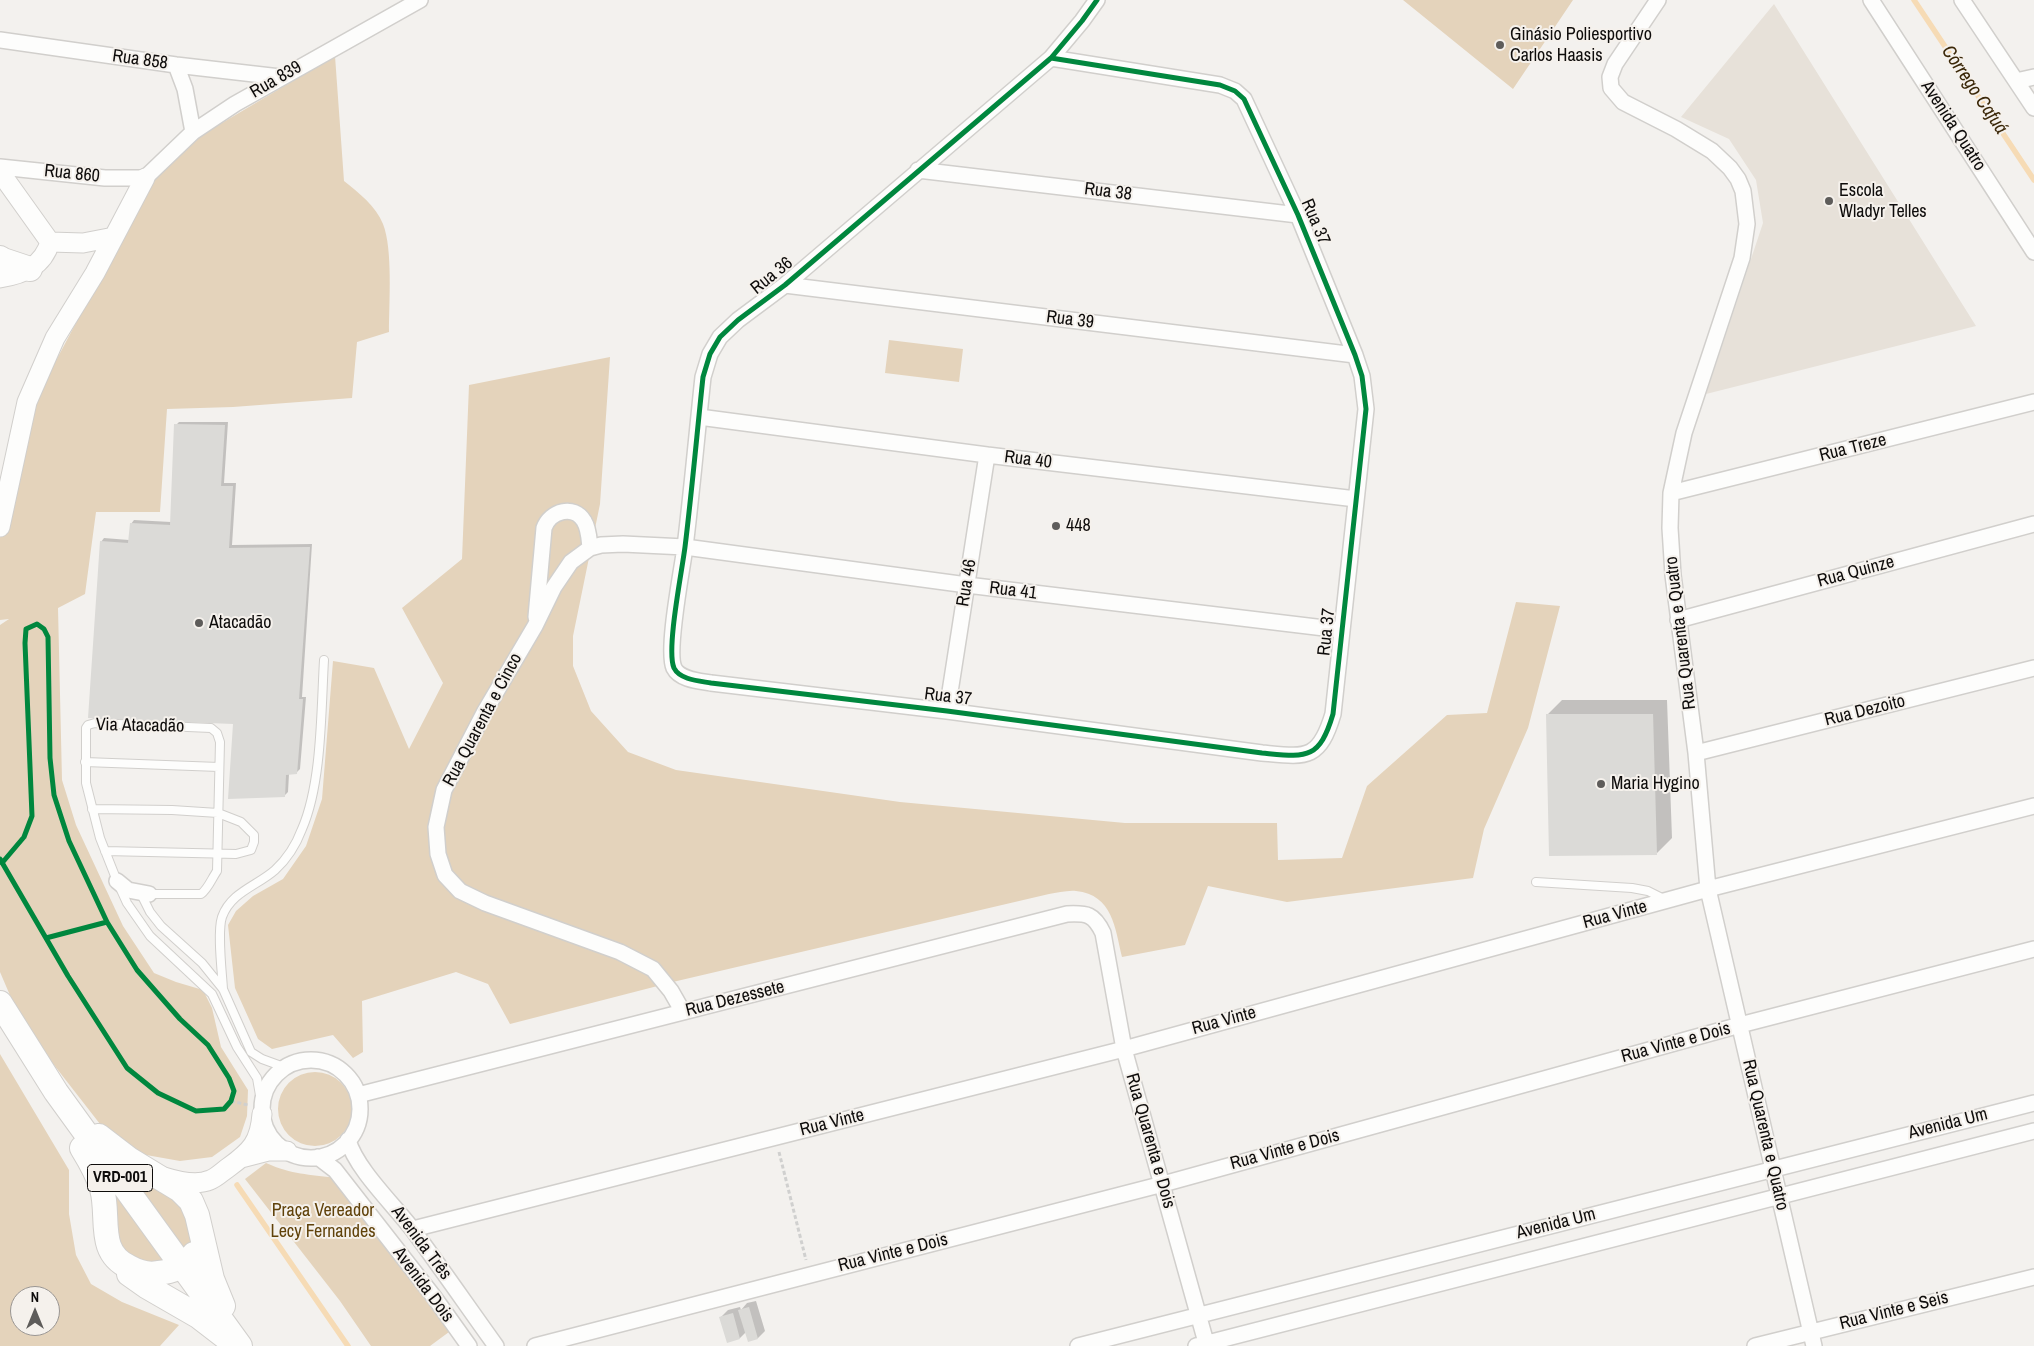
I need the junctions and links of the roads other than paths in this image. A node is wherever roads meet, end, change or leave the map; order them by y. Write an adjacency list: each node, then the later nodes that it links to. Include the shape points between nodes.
1 (420, 0): 9 (street, Rua 839)
2 (1097, 0): 7 (street, Rua 36)
3 (1658, 0): 30 (street, Rua Quarenta e Quatro, via 1615,64 1610,77 1611,88 1623,102 1712,151 1730,168 1743,192 1747,224 1742,258 1684,433)
4 (1871, 0): 21 (street, Avenida Quatro)
5 (1962, 0): 11 (street)
6 (0, 40): 8 (street, Rua 858)
7 (1051, 58): 15 (street, Rua 36); 18 (street, Rua 37, via 1220,85 1235,91 1244,99 1255,119)
8 (176, 65): 9 (street, Rua 858); 13 (street, via 185,89)
9 (280, 77): 13 (street, Rua 839)
10 (2034, 77): 11 (street)
11 (2016, 81): 12 (street)
12 (2034, 108)
13 (193, 132): 17 (street, Rua 839)
14 (0, 166): 17 (street, Rua 860, via 105,178)
15 (918, 170): 18 (street, Rua 38); 25 (street, Rua 36)
16 (0, 172): 20 (street)
17 (145, 178): 19 (street)
18 (1298, 215): 26 (street, Rua 37)
19 (114, 237): 20 (street, via 83,243); 33 (street, via 55,338 27,402)
20 (50, 242): 23 (street, via 47,253)
21 (2034, 252)
22 (0, 258): 23 (main road)
23 (30, 269): 24 (street)
24 (0, 278)
25 (785, 285): 26 (street, Rua 39); 28 (street, Rua 36, via 720,337 703,376)
26 (1354, 355): 31 (street, Rua 37, via 1362,376 1366,409)
27 (2034, 402): 30 (street, Rua Treze)
28 (699, 417): 29 (street, Rua 40); 34 (street, Rua 36)
29 (987, 455): 31 (street, Rua 40); 36 (street, Rua 46)
30 (1671, 493): 37 (street, Rua Quarenta e Quatro)
31 (1356, 499): 39 (street, Rua 37)
32 (2034, 524): 37 (street, Rua Quinze)
33 (0, 527)
34 (684, 547): 35 (street, via 623,544); 36 (street, Rua 41); 42 (street, Rua 36, via 672,655 674,667)
35 (590, 548): 38 (street, Rua Quarenta e Cinco, via 572,562 554,587); 38 (street, via 588,529 584,520 575,513 564,511 547,521)
36 (967, 585): 39 (street, Rua 41); 43 (street, Rua 46)
37 (1678, 620): 44 (street, Rua Quarenta e Quatro)
38 (535, 626): 61 (street, Rua Quarenta e Cinco, via 444,790 436,827 438,854 445,875 460,891 485,903 620,952 652,969)
39 (1341, 630): 43 (street, Rua 37, via 1333,714 1328,733 1310,753 1297,756)
40 (324, 660): 59 (lane, via 318,754 303,829 288,857 274,871 244,889 229,904 222,918)
41 (2034, 668): 44 (street, Rua Dezoito)
42 (684, 677): 43 (street, Rua 37)
43 (947, 711)
44 (1696, 753): 54 (street, Rua Quarenta e Quatro)
45 (85, 762): 46 (lane); 46 (lane, Via Atacadão, via 88,725 145,724 215,730 219,737); 48 (lane, Via Atacadão)
46 (219, 767): 49 (lane, Via Atacadão)
47 (2034, 806): 54 (street, Rua Vinte)
48 (92, 809): 49 (lane); 50 (lane, Via Atacadão)
49 (218, 813): 51 (lane, Via Atacadão); 51 (lane, via 241,822 254,835 254,847 245,853)
50 (105, 851): 51 (lane); 52 (lane, Via Atacadão)
51 (218, 853): 55 (lane, Via Atacadão, via 217,872 201,894)
52 (117, 881): 55 (street, via 128,890); 68 (lane, Via Atacadão, via 127,903 150,936 212,994 237,1046 257,1078)
53 (1536, 882): 56 (lane, via 1632,888 1648,891)
54 (1708, 888): 56 (street, Rua Vinte); 62 (street, Rua Quarenta e Quatro)
55 (149, 894): 59 (lane, via 143,898 150,912 202,963)
56 (1668, 901): 63 (street, Rua Vinte)
57 (1104, 933): 61 (street, Rua Dezessete, via 1091,916 1067,914); 63 (street, Rua Quarenta e Dois)
58 (2034, 949): 62 (street, Rua Vinte e Dois)
59 (223, 989): 64 (lane, via 251,1052)
60 (0, 1003): 65 (main road, VRD-001)
61 (684, 1012): 66 (street, Rua Dezessete)
62 (1740, 1025): 74 (street, Rua Quarenta e Quatro); 77 (street, Rua Vinte e Dois)
63 (1124, 1049): 77 (street, Rua Quarenta e Dois); 80 (street, Rua Vinte)
64 (284, 1068): 66 (street, via 296,1062 322,1061 344,1073); 68 (street, via 268,1085)
65 (56, 1092): 75 (main road, via 100,1138); 81 (main road, via 100,1182 106,1238); 82 (main road, VRD-001)
66 (358, 1095): 70 (street, via 359,1118)
67 (2034, 1103): 74 (street, Avenida Um)
68 (262, 1111): 71 (street, via 268,1132); 73 (street, via 258,1138)
69 (2034, 1131): 78 (street, Avenida Um)
70 (348, 1140): 72 (street, via 335,1151); 80 (street, Avenida Três, via 360,1164)
71 (287, 1152): 72 (street); 73 (street)
72 (318, 1157): 89 (street, Avenida Dois, via 335,1170)
73 (241, 1158): 76 (street)
74 (1773, 1169): 78 (street, Rua Quarenta e Quatro); 84 (street, Avenida Um)
75 (152, 1172): 76 (street, via 181,1182); 79 (main road, via 187,1196 194,1206)
76 (211, 1180): 79 (street, via 204,1193)
77 (1163, 1184): 84 (street, Rua Quarenta e Dois); 91 (street, Rua Vinte e Dois)
78 (1779, 1196): 85 (street, Rua Quarenta e Quatro); 86 (street, Avenida Um)
79 (200, 1227): 82 (main road, via 197,1248); 88 (main road, via 212,1278)
80 (413, 1229): 90 (street, Avenida Três)
81 (116, 1259): 82 (main road, via 137,1271 150,1274); 87 (main road, via 134,1278 198,1316)
82 (183, 1265): 88 (main road)
83 (2034, 1277): 85 (street, Rua Vinte e Seis)
84 (1200, 1314): 86 (street, Rua Quarenta e Dois); 92 (street, Avenida Um)
85 (1812, 1339): 93 (street, Rua Vinte e Seis)
86 (1203, 1345)
87 (236, 1346)
88 (241, 1346)
89 (469, 1346)
90 (496, 1346)
91 (535, 1346)
92 (1078, 1346)
93 (1755, 1346)

